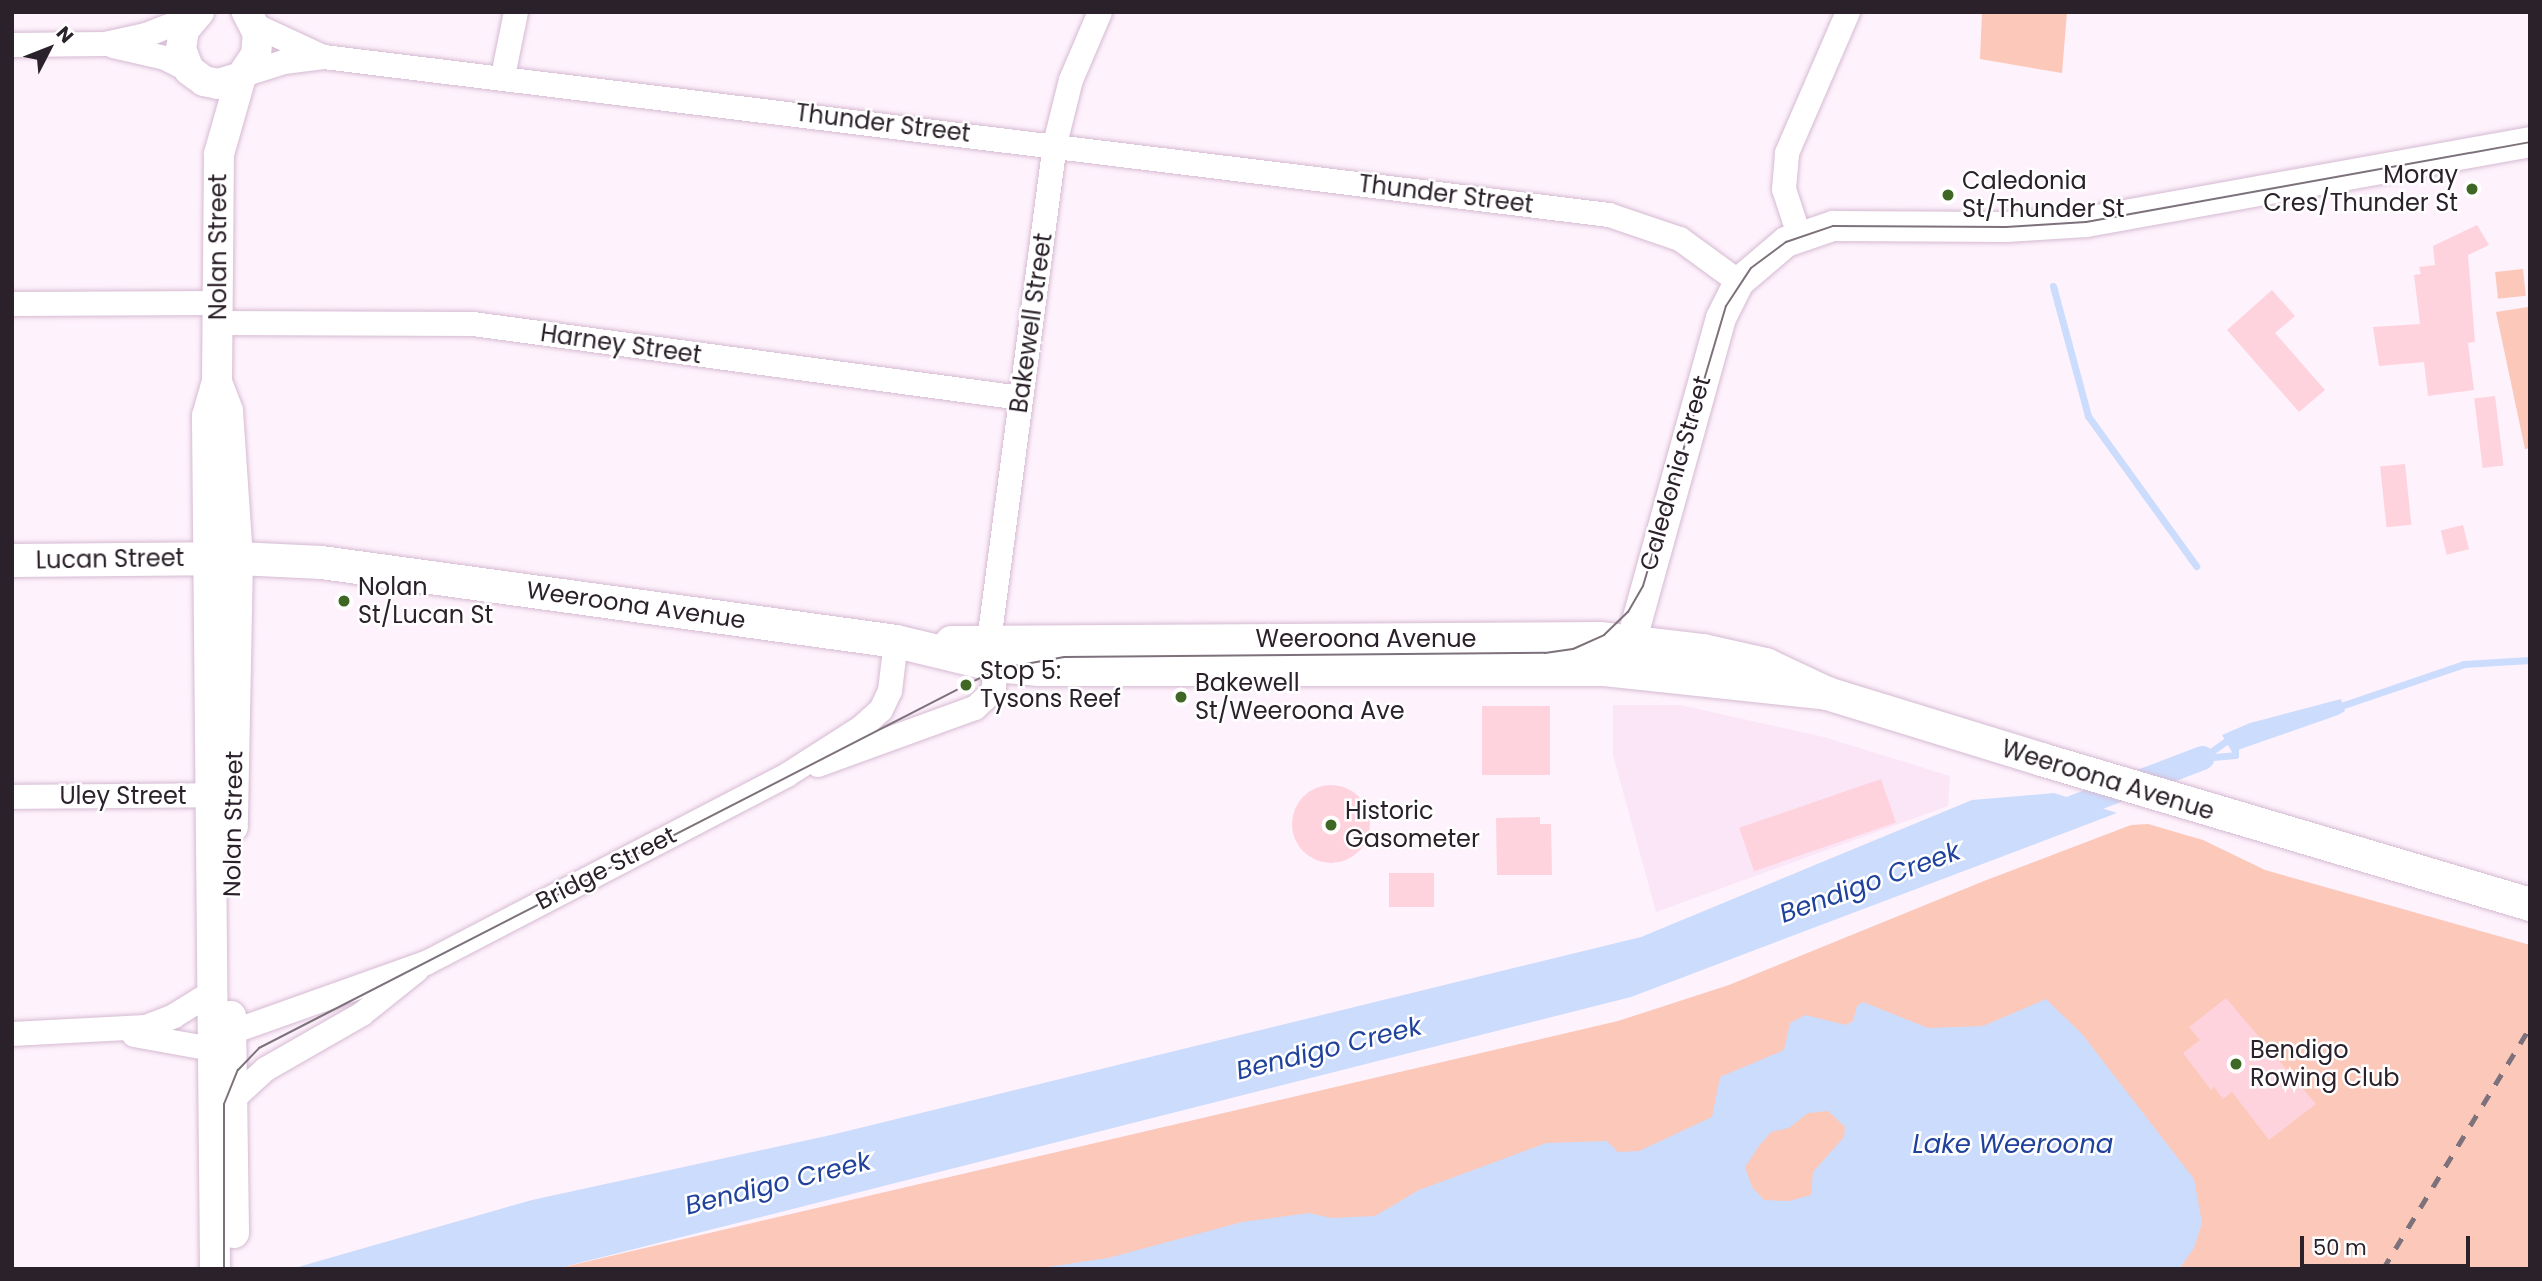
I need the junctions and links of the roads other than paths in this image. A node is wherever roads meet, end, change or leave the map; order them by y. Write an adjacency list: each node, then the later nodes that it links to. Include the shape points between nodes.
1 (516, 12): 11 (street)
2 (1100, 12): 13 (street, Bakewell Street, via 1071,80)
3 (1848, 12): 15 (street, via 1787,153 1784,189)
4 (195, 14): 6 (street, via 146,36); 9 (street, Nolan Street, via 181,38)
5 (248, 16): 8 (street, Thunder Street); 10 (street, Nolan Street, via 258,34 256,55)
6 (105, 44): 7 (street); 9 (street, via 165,58)
7 (12, 45)
8 (324, 57): 10 (street, Thunder Street, via 284,62); 11 (street, Thunder Street)
9 (193, 73): 10 (street, via 218,84); 14 (street, Nolan Street)
10 (242, 76): 14 (street, Nolan Street)
11 (503, 76): 13 (street, Thunder Street)
12 (2530, 142): 15 (street, via 2086,222 2006,227 1847,226)
13 (1055, 144): 16 (street, Thunder Street, via 1609,215 1679,239); 19 (street, Bakewell Street)
14 (219, 154): 18 (street, Nolan Street)
15 (1799, 235): 16 (street, via 1768,254)
16 (1739, 282): 24 (street, Caledonia Street, via 1716,332)
17 (12, 304): 18 (street, Harney Street)
18 (218, 313): 19 (street, Harney Street, via 473,324); 20 (street, Nolan Street, via 217,381 228,411)
19 (1021, 398): 23 (street, Bakewell Street)
20 (223, 558): 21 (main road, Lucan Street); 22 (main road, Weeroona Avenue, via 368,568); 26 (street, Nolan Street)
21 (12, 560)
22 (896, 642): 23 (main road, Weeroona Avenue); 25 (street, Bridge Street, via 890,691 876,716)
23 (992, 653): 24 (main road, Weeroona Avenue, via 1068,670); 25 (street, Bridge Street, via 995,687 975,708)
24 (1630, 654): 28 (main road, Weeroona Avenue, via 1827,693)
25 (788, 775): 31 (street, Bridge Street)
26 (223, 795): 27 (street, Uley Street); 32 (street, Nolan Street); 35 (street, Nolan Street)
27 (12, 797)
28 (2391, 862): 29 (main road, Weeroona Avenue); 30 (main road, Weeroona Avenue)
29 (2530, 882)
30 (2530, 904)
31 (426, 963): 35 (street, Bridge Street); 36 (street, Bridge Street, via 362,1014 266,1069)
32 (211, 993): 33 (street, via 170,1018); 35 (street, Nolan Street)
33 (100, 1032): 34 (street); 35 (street)
34 (12, 1034)
35 (218, 1039): 36 (street, Nolan Street); 37 (street, Nolan Street)
36 (233, 1099): 37 (street, Nolan Street)
37 (225, 1267)

